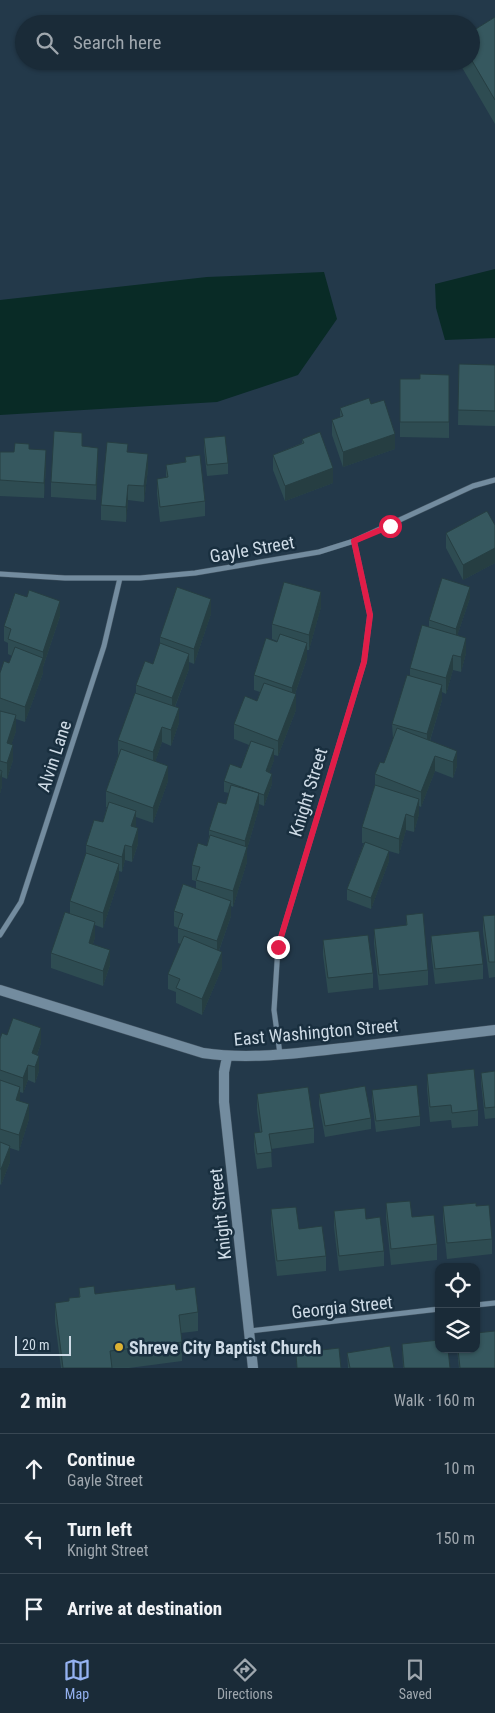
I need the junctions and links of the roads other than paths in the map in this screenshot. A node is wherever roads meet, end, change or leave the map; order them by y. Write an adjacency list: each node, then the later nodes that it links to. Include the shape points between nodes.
1 (495, 480): 2 (street, Gayle Street, via 473,486)
2 (354, 541): 4 (street, Gayle Street, via 319,552 195,573); 8 (street, Knight Street, via 368,600 369,631 364,662 278,947 274,1010)
3 (0, 574): 4 (street, Gayle Street)
4 (120, 578): 5 (street, Alvin Lane, via 104,646 21,902)
5 (0, 935)
6 (0, 990): 9 (street, East Washington Street, via 203,1054)
7 (495, 1030): 8 (street, East Washington Street)
8 (280, 1054): 9 (street, East Washington Street)
9 (227, 1057): 13 (street, Knight Street, via 224,1102)
10 (495, 1303): 11 (street)
11 (480, 1305)
12 (435, 1309): 13 (street, Georgia Street)
13 (249, 1331): 14 (street, Knight Street)
14 (253, 1368)

